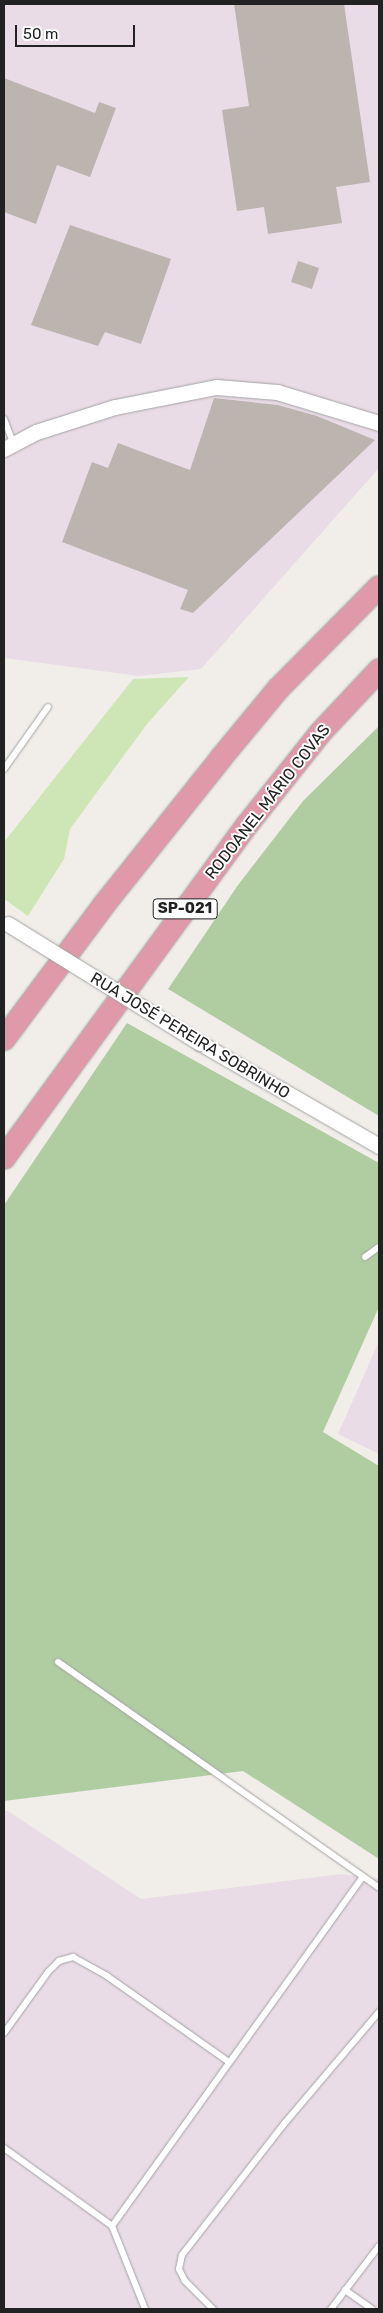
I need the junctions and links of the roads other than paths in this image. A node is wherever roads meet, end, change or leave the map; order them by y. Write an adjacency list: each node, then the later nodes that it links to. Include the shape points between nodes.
1 (4, 419): 3 (lane)
2 (379, 423): 3 (street, via 277,392 216,387 115,407)
3 (8, 446)
4 (379, 586): 9 (highway, via 279,688 221,758 103,906)
5 (379, 670): 11 (highway, RODOANEL MÁRIO COVAS / SP-021, via 321,732 247,825)
6 (48, 707): 7 (lane)
7 (4, 769)
8 (6, 922): 10 (street, RUA JOSÉ PEREIRA SOBRINHO, bridge, via 200,1043)
9 (4, 1039)
10 (379, 1146)
11 (4, 1158)
12 (379, 1247): 13 (lane)
13 (364, 1257)
14 (58, 1662): 15 (lane)
15 (363, 1878): 16 (lane); 19 (lane)
16 (379, 1888)
17 (379, 2012): 25 (lane, via 284,2124 182,2255 179,2268 185,2281)
18 (4, 2034): 19 (lane, via 48,1972 59,1961 73,1957 106,1976)
19 (229, 2062): 21 (lane)
20 (4, 2148): 21 (lane)
21 (112, 2226): 24 (lane)
22 (379, 2246): 23 (lane)
23 (345, 2290): 26 (lane); 27 (lane)
24 (145, 2309)
25 (213, 2309)
26 (331, 2309)
27 (372, 2309)

